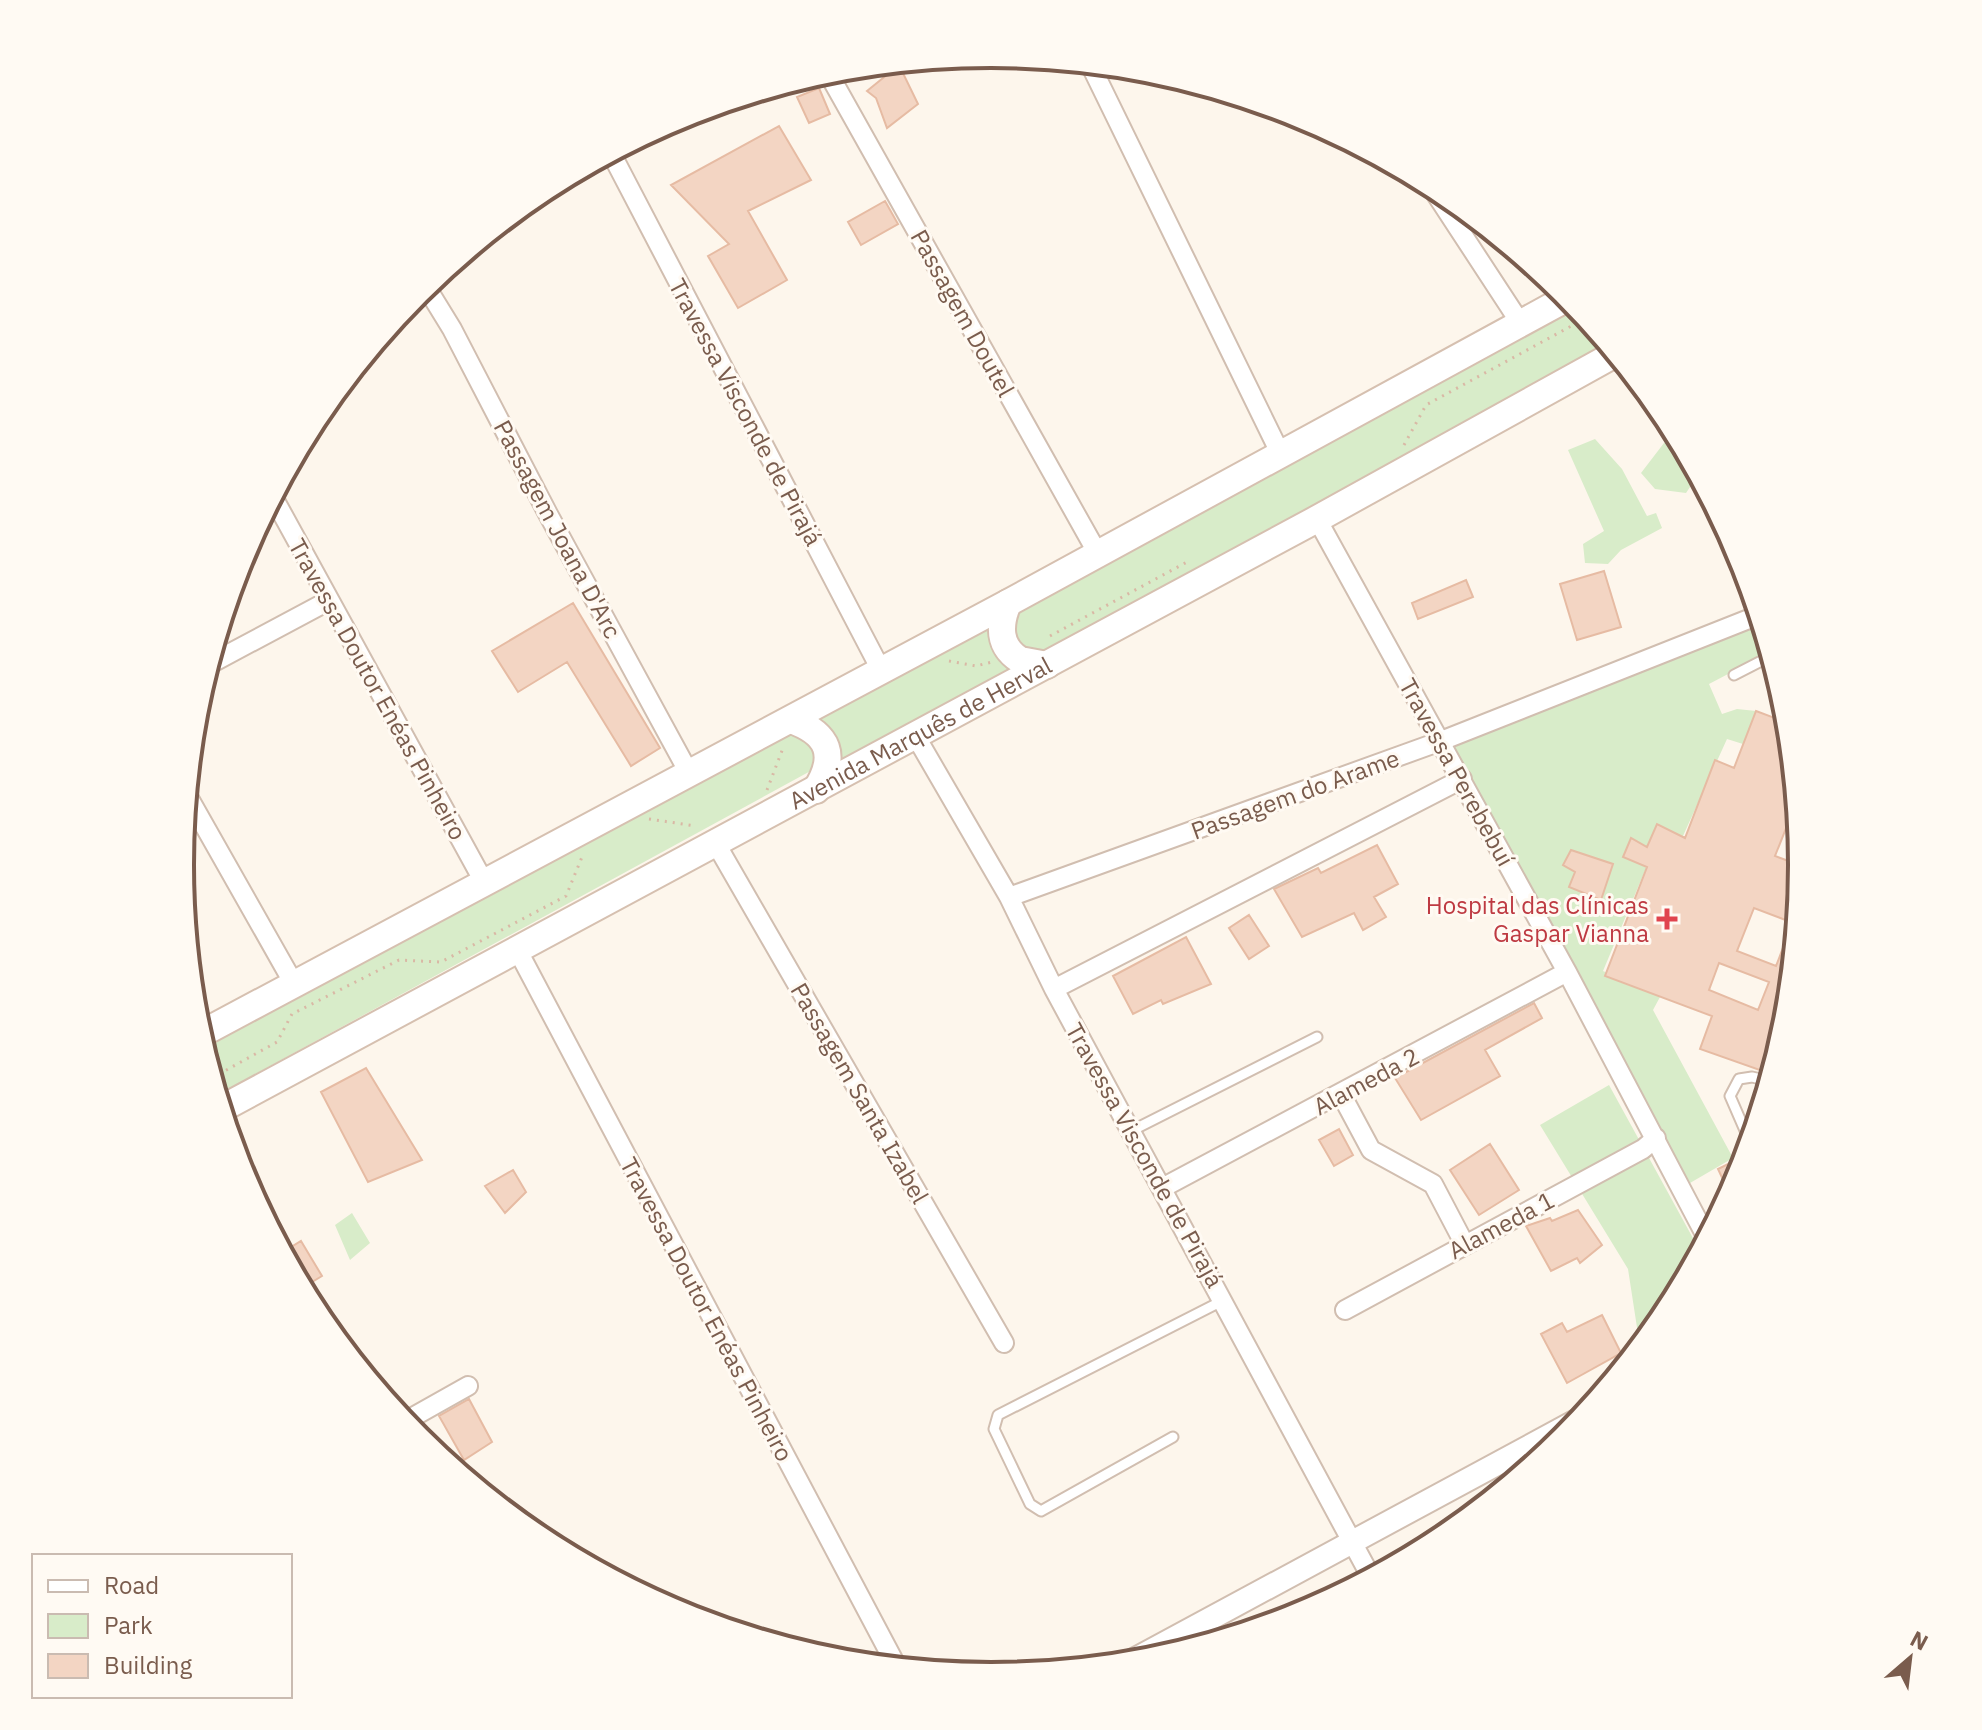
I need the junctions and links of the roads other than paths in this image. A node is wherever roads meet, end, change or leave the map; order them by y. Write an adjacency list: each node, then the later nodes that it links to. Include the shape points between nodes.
1 (1095, 75): 9 (street)
2 (834, 83): 12 (street, Passagem Doutel)
3 (616, 162): 19 (street, Travessa Visconde de Pirajá)
4 (1448, 212): 7 (street)
5 (432, 296): 24 (street, Passagem Joana D'Arc)
6 (1557, 304): 7 (main road)
7 (1521, 324): 9 (main road)
8 (1606, 359): 11 (main road, Avenida Marquês de Herval)
9 (1281, 455): 12 (main road)
10 (278, 507): 13 (street, Travessa Doutor Enéas Pinheiro)
11 (1317, 519): 18 (main road, Avenida Marquês de Herval); 23 (street, Travessa Perebebuí)
12 (1098, 554): 14 (main road)
13 (328, 601): 16 (street); 29 (street, Travessa Doutor Enéas Pinheiro)
14 (1008, 603): 18 (main road, via 1000,623 1002,639 1013,656); 19 (main road)
15 (1749, 619): 23 (street, Passagem do Arame)
16 (221, 658)
17 (1761, 661): 20 (lane)
18 (1047, 665): 22 (main road, Avenida Marquês de Herval)
19 (881, 670): 21 (main road)
20 (1734, 675)
21 (791, 720): 24 (main road); 26 (main road, via 816,733 826,746 827,773)
22 (915, 735): 26 (main road, Avenida Marquês de Herval); 30 (street, Travessa Visconde de Pirajá)
23 (1441, 741): 25 (street, Travessa Perebebuí); 30 (street, Passagem do Arame)
24 (689, 773): 29 (main road)
25 (1462, 779): 32 (street, Travessa Perebebuí); 34 (street, Passagem do Arame)
26 (816, 790): 28 (main road, Avenida Marquês de Herval)
27 (196, 811): 33 (street)
28 (710, 832): 31 (main road, Avenida Marquês de Herval); 48 (street, Passagem Santa Izabel)
29 (484, 882): 33 (main road)
30 (1009, 897): 34 (street, Travessa Visconde de Pirajá)
31 (518, 951): 39 (main road, Avenida Marquês de Herval); 56 (street, Travessa Doutor Enéas Pinheiro)
32 (1567, 972): 38 (street, Alameda 2); 42 (street, Travessa Perebebuí)
33 (294, 984): 35 (main road)
34 (1054, 989): 41 (street, Travessa Visconde de Pirajá)
35 (211, 1029)
36 (1317, 1037): 41 (lane)
37 (1759, 1079): 40 (lane, via 1739,1079 1730,1096)
38 (1341, 1094): 43 (street, Alameda 2); 45 (street, via 1371,1150 1433,1184)
39 (231, 1104)
40 (1744, 1127)
41 (1133, 1130): 43 (street, Travessa Visconde de Pirajá)
42 (1656, 1138): 44 (street, Travessa Perebebuí); 45 (street, Alameda 1)
43 (1164, 1187): 46 (street, Travessa Visconde de Pirajá)
44 (1701, 1227)
45 (1465, 1245): 47 (street, Alameda 1)
46 (1225, 1300): 51 (lane, via 994,1421 1030,1504 1041,1511); 53 (street, Travessa Visconde de Pirajá)
47 (1345, 1310)
48 (1004, 1343)
49 (468, 1386): 50 (street)
50 (415, 1416)
51 (1173, 1437)
52 (1545, 1438): 53 (street)
53 (1353, 1541): 54 (street, Travessa Visconde de Pirajá); 55 (street)
54 (1366, 1568)
55 (1167, 1642)
56 (891, 1655)

